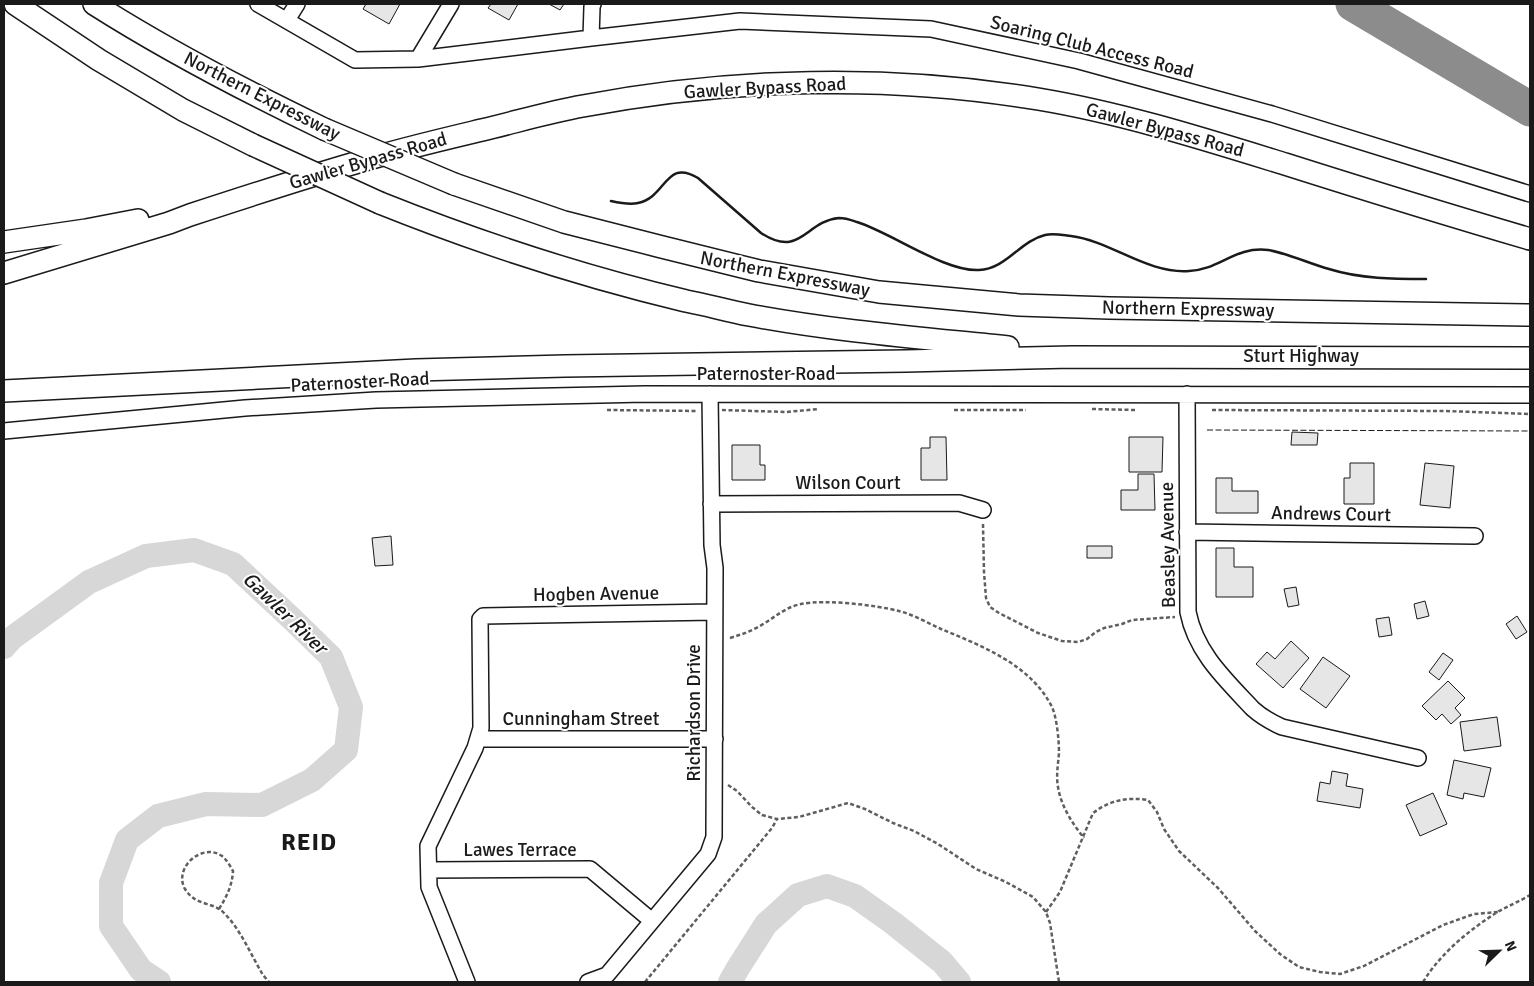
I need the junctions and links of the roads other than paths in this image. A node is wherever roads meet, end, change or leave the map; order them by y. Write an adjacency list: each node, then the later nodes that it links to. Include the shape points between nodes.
1 (15, 4): 16 (highway, bridge, via 183,110 253,145 380,203 519,255 627,287 747,315 844,331)
2 (94, 4): 15 (highway, Northern Expressway, bridge, via 201,68 273,105 454,184 564,222 759,271 879,292 1019,305)
3 (258, 4): 7 (street, Soaring Club Access Road)
4 (297, 4): 7 (street)
5 (451, 4): 9 (street)
6 (593, 4): 8 (street)
7 (287, 20): 9 (street, Soaring Club Access Road, via 355,60)
8 (591, 38): 9 (street, Soaring Club Access Road); 10 (street, Soaring Club Access Road, via 740,22 931,30 1097,66 1272,114)
9 (418, 59)
10 (1530, 194)
11 (190, 215): 12 (highway, Gawler Bypass Road, via 389,153 583,106 703,88 838,82 972,90 1090,109 1206,140); 13 (highway, via 160,213 134,221); 14 (highway, Gawler Bypass Road)
12 (1530, 239)
13 (4, 242)
14 (4, 274)
15 (1530, 315)
16 (1072, 357): 17 (highway, Sturt Highway); 18 (highway, via 426,370)
17 (1530, 358)
18 (4, 391)
19 (710, 394): 21 (street, Paternoster Road); 22 (street, Paternoster Road, via 376,400 245,408); 23 (street, Richardson Drive)
20 (1530, 395): 21 (street, Paternoster Road)
21 (1187, 402): 25 (street, Beasley Avenue)
22 (4, 432)
23 (711, 504): 24 (street, Wilson Court, via 959,504); 27 (street, Richardson Drive)
24 (983, 510)
25 (1187, 532): 26 (street, Andrews Court); 30 (street, Beasley Avenue, via 1190,624 1206,657 1253,709 1282,727)
26 (1475, 536)
27 (714, 612): 28 (street, Richardson Drive); 29 (street, Hogben Avenue, via 483,616 480,619 481,728)
28 (715, 738): 29 (street, Cunningham Street); 32 (street, Richardson Drive, via 714,837 708,854)
29 (478, 739): 31 (street, via 428,846)
30 (1418, 758)
31 (429, 870): 32 (street, Lawes Terrace, via 590,869); 33 (street, via 429,887)
32 (652, 921): 34 (street, Richardson Drive, via 607,975)
33 (467, 982)
34 (588, 982)

